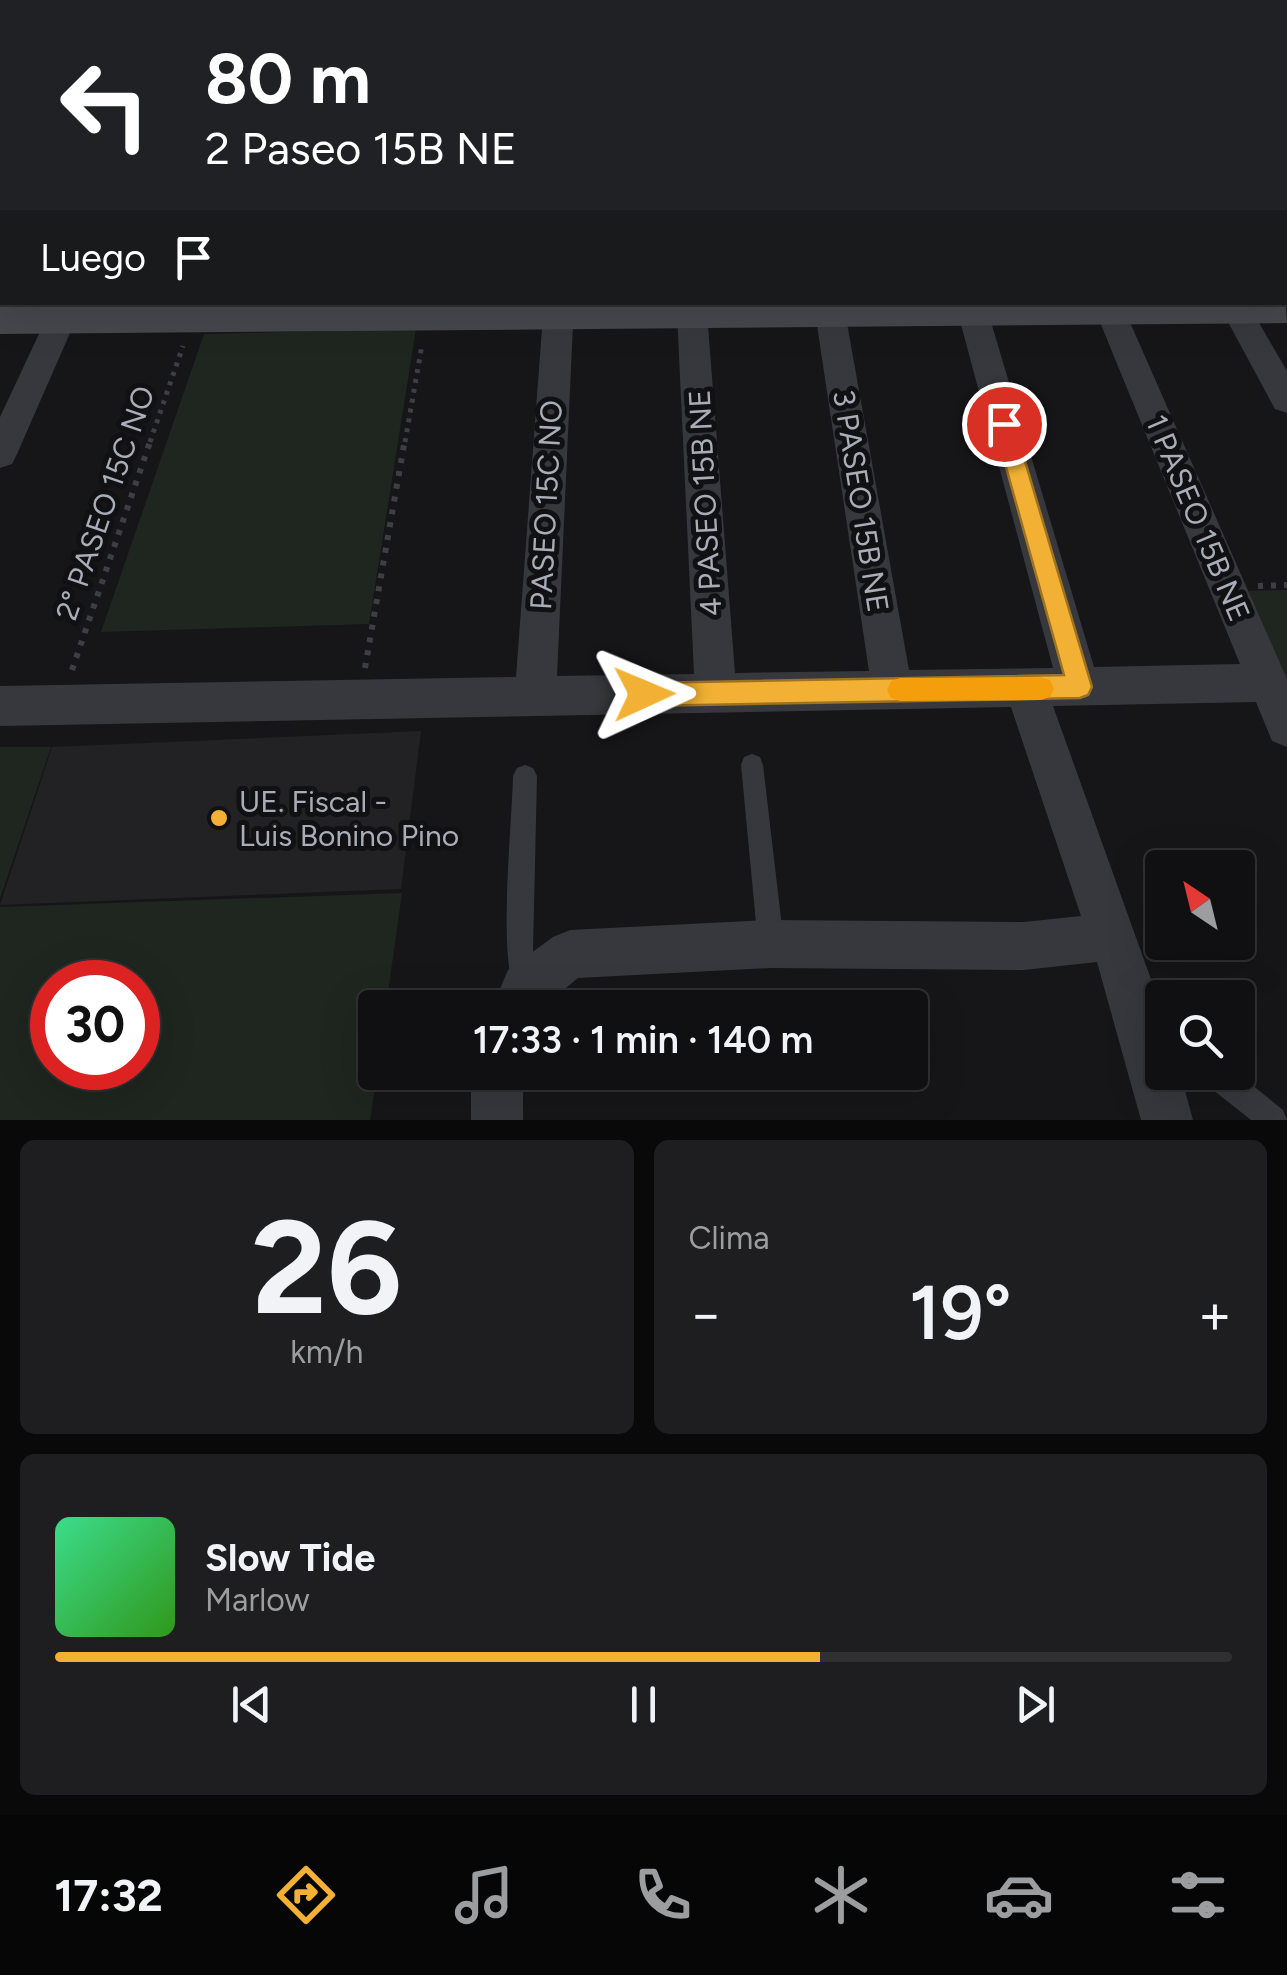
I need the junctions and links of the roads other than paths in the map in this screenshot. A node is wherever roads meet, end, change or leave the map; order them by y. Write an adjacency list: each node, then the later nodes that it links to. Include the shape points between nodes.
1 (971, 307): 6 (street); 9 (street); 16 (street)
2 (1209, 307): 3 (street); 6 (street); 13 (street)
3 (1287, 307)
4 (558, 308): 7 (street, via 427,314); 10 (street); 20 (street, PASEO 15C NO)
5 (770, 308): 9 (street); 10 (street)
6 (1096, 308): 15 (street, 1 PASEO 15B NE)
7 (342, 309): 8 (street, via 193,316)
8 (127, 310): 11 (street)
9 (830, 312): 18 (street, 3 PASEO 15B NE)
10 (692, 313): 19 (street, 4 PASEO 15B NE)
11 (62, 317): 12 (street); 14 (street)
12 (0, 318)
13 (1287, 400)
14 (0, 454)
15 (1268, 683): 16 (street); 22 (street, 1 PASEO 15B NE)
16 (1080, 687): 17 (street)
17 (1026, 689): 18 (street); 25 (street)
18 (892, 690): 19 (street)
19 (716, 693): 20 (street)
20 (535, 696): 21 (street)
21 (0, 706)
22 (1287, 727)
23 (752, 765): 26 (lane)
24 (524, 776): 27 (lane)
25 (1112, 937): 26 (street, via 1024,946); 29 (street)
26 (771, 944): 28 (street, via 570,954)
27 (521, 990)
28 (530, 990)
29 (1145, 1010)
30 (497, 1090): 33 (street)
31 (1162, 1090): 34 (street)
32 (1236, 1090): 35 (lane)
33 (497, 1120)
34 (1167, 1120)
35 (1274, 1120)

